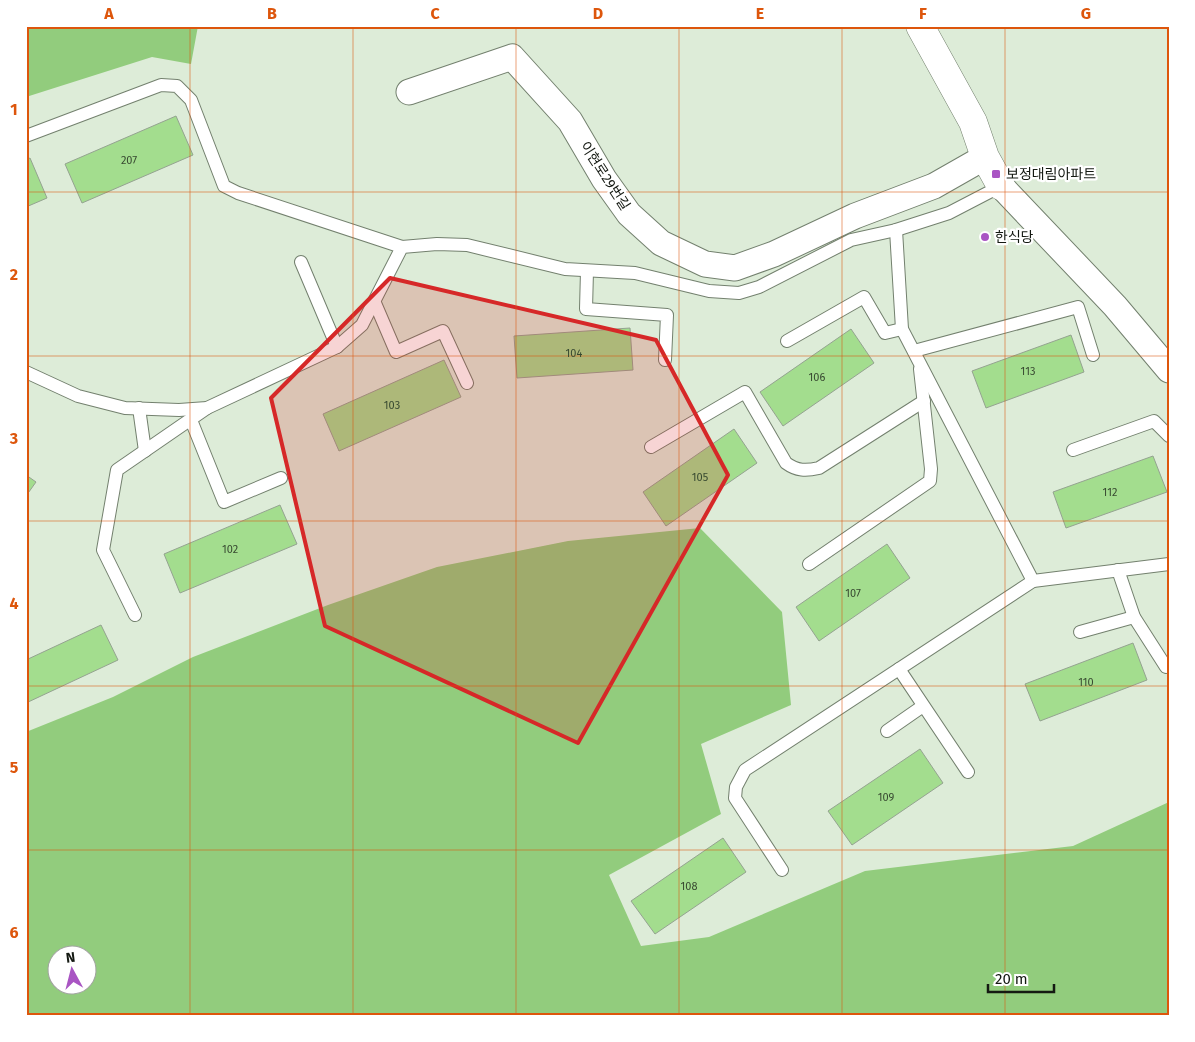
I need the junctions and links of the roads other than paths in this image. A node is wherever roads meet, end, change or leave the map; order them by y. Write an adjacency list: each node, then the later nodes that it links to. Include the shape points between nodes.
1 (920, 26): 4 (street, via 973,122)
2 (409, 92): 4 (street, 이현로29번길, via 512,57 570,121 629,214 661,243 704,264 735,268 774,254 854,216 934,186)
3 (26, 136): 7 (lane, via 161,85 177,86 192,100 224,186)
4 (985, 157): 5 (street)
5 (1002, 186): 6 (lane, via 949,213); 17 (street, via 1115,306)
6 (896, 230): 9 (lane, via 851,240 759,287 740,293 709,291 635,273); 11 (lane)
7 (402, 247): 9 (lane, via 467,245 565,269); 10 (lane)
8 (301, 262): 13 (lane)
9 (587, 271): 16 (lane, via 586,310 667,315)
10 (375, 303): 13 (lane, via 362,325); 19 (lane, via 396,352 443,331)
11 (902, 329): 12 (lane, via 885,333 864,296); 15 (lane)
12 (787, 341)
13 (337, 347): 22 (lane)
14 (1094, 355): 15 (lane, via 1078,307)
15 (916, 356): 20 (lane); 32 (lane)
16 (665, 360)
17 (1169, 370)
18 (26, 372): 21 (lane, via 78,396 125,408)
19 (467, 383)
20 (924, 401): 25 (lane, via 819,468 805,471 786,463 745,392); 29 (lane, via 930,481)
21 (139, 408): 22 (lane); 27 (lane)
22 (207, 408): 23 (lane)
23 (191, 420): 27 (lane); 28 (lane, via 224,502)
24 (1169, 436): 26 (lane, via 1154,422)
25 (651, 446)
26 (1073, 450)
27 (145, 451): 33 (lane, via 117,470 103,550)
28 (281, 478)
29 (809, 564)
30 (1169, 564): 31 (lane)
31 (1118, 570): 32 (lane); 34 (lane)
32 (1033, 581): 37 (lane)
33 (135, 615)
34 (1134, 617): 35 (lane); 36 (lane)
35 (1080, 632)
36 (1166, 667)
37 (899, 669): 38 (lane); 41 (lane, via 745,770 739,779 736,798 742,811)
38 (923, 706): 39 (lane); 40 (lane)
39 (887, 731)
40 (968, 772)
41 (782, 870)

